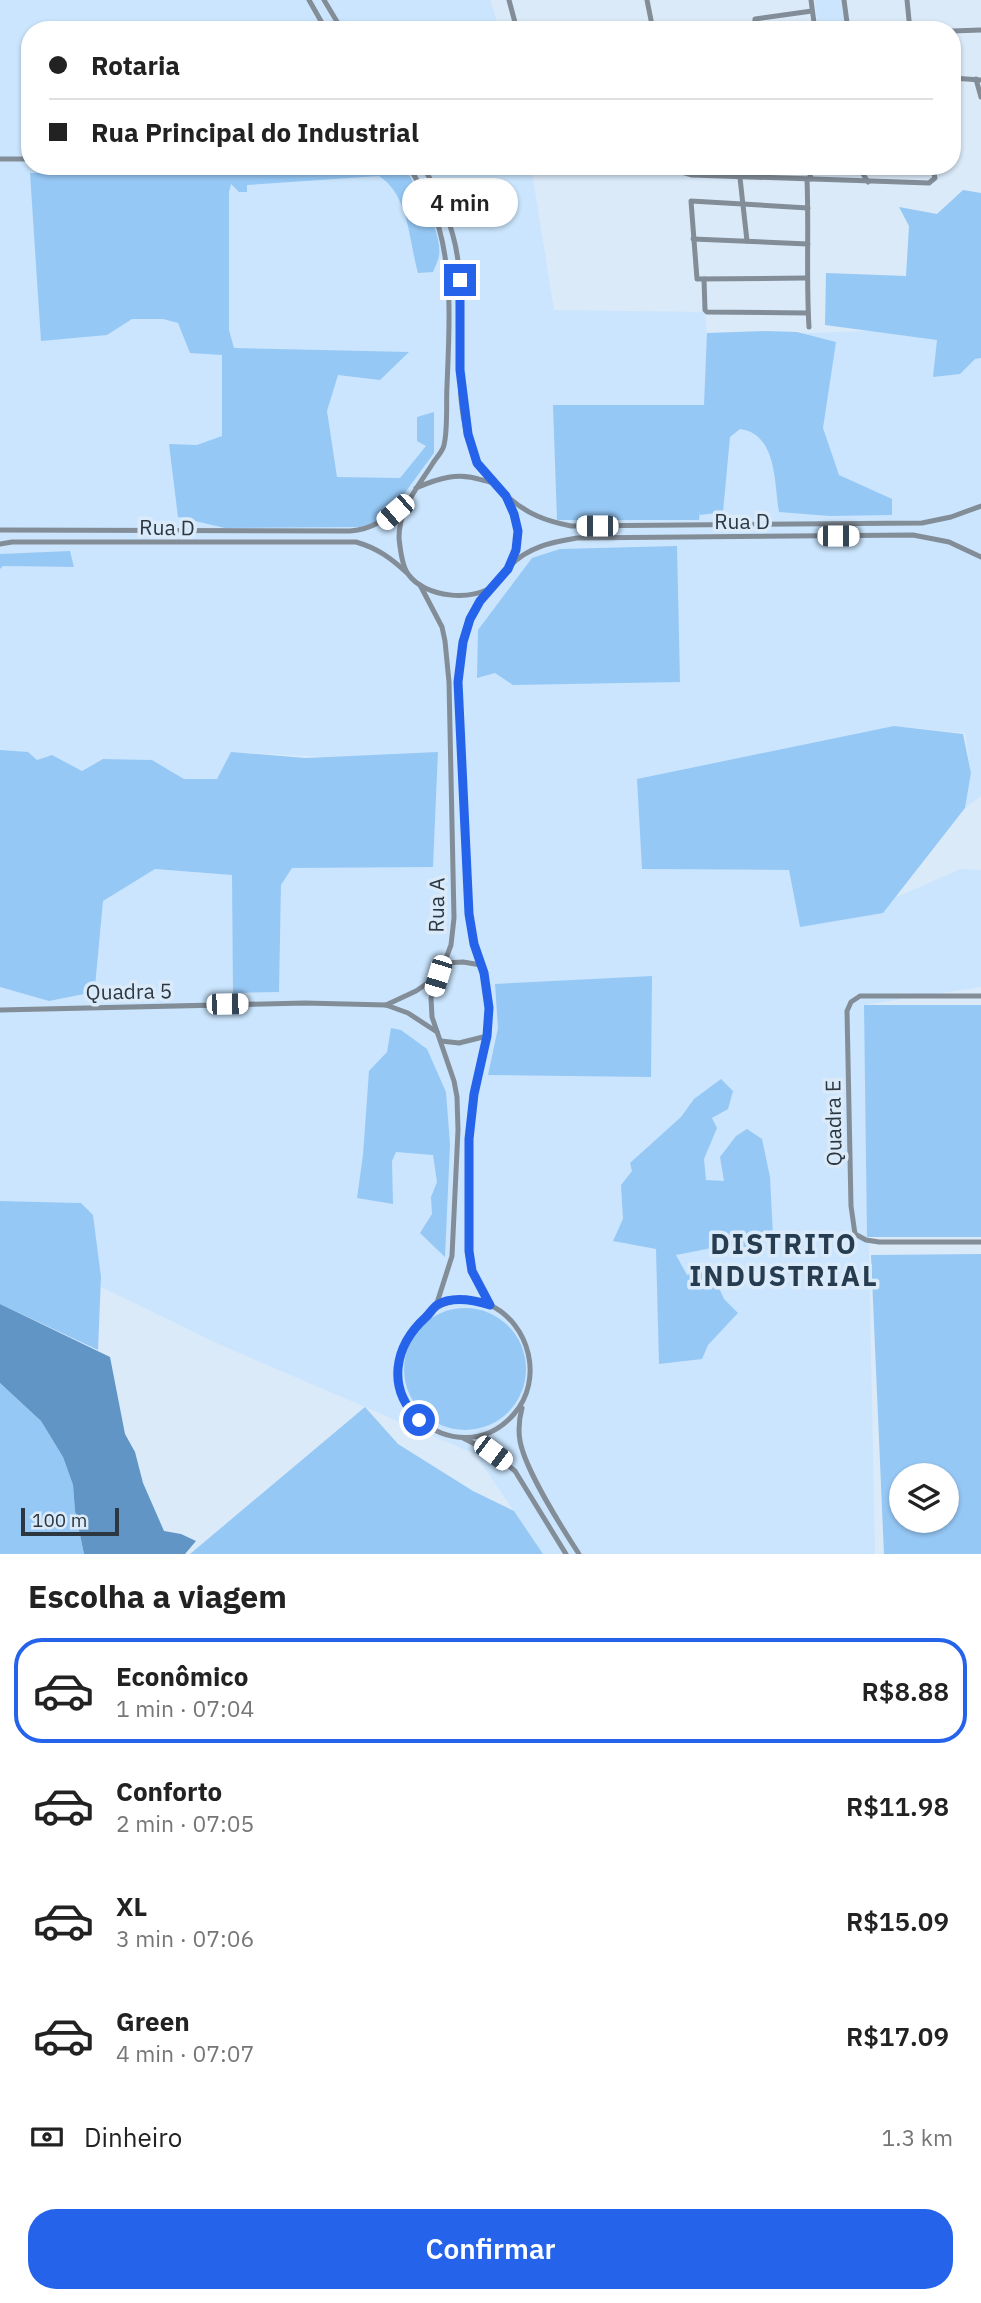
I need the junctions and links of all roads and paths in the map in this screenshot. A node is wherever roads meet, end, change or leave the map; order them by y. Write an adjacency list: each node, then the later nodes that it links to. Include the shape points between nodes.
1 (309, 0): 9 (street)
2 (324, 0): 10 (street)
3 (509, 0): 11 (street)
4 (647, 0): 12 (street)
5 (811, 0): 8 (street)
6 (844, 0): 15 (street)
7 (907, 0): 16 (street)
8 (812, 11): 13 (street); 14 (street)
9 (321, 21)
10 (337, 21)
11 (515, 21)
12 (651, 21)
13 (755, 21)
14 (814, 21)
15 (847, 21)
16 (909, 21)
17 (981, 30): 18 (street)
18 (961, 31)
19 (978, 80): 20 (street)
20 (981, 97)
21 (0, 159): 22 (street)
22 (21, 159)
23 (414, 175): 38 (street, via 439,229)
24 (427, 175): 37 (street, via 449,220)
25 (700, 175): 29 (street)
26 (809, 175): 30 (street)
27 (864, 175): 31 (street)
28 (934, 175): 31 (street, via 929,183)
29 (740, 178): 30 (street); 32 (street)
30 (809, 179): 31 (street); 33 (street)
31 (868, 182)
32 (744, 203): 33 (street); 34 (street, via 691,201); 35 (street)
33 (808, 208): 36 (street)
34 (692, 239): 35 (street); 40 (street, via 697,279)
35 (747, 241): 36 (street)
36 (808, 244): 39 (street)
37 (458, 263): 38 (street); 43 (street, via 464,417 477,463)
38 (446, 265): 44 (street, via 444,445)
39 (806, 278): 40 (street); 41 (street)
40 (704, 279): 41 (street, via 707,312)
41 (808, 313): 42 (street)
42 (809, 327)
43 (496, 484): 44 (street, via 455,475); 45 (street)
44 (416, 488): 46 (street)
45 (506, 496): 48 (street, Rua D, via 538,518 571,526); 55 (street, via 518,531)
46 (407, 501): 50 (street, Rua D, via 382,523 365,530); 56 (street, via 399,538)
47 (981, 506): 48 (street, Rua D, via 922,523)
48 (802, 525): 51 (street)
49 (0, 530): 50 (street, Rua D)
50 (140, 532): 52 (street)
51 (802, 536): 54 (street, Rua D, via 912,535 949,542); 55 (street, Rua D, via 577,538 541,546 519,557)
52 (142, 542): 53 (street, Rua D); 56 (street, Rua D, via 356,542 389,557)
53 (0, 544)
54 (981, 557)
55 (508, 569): 58 (street)
56 (407, 574): 57 (street)
57 (420, 584): 58 (street, via 453,597); 60 (street, Rua A, via 445,641)
58 (495, 585): 59 (street, Rua A, via 480,601 463,642 458,682)
59 (460, 747): 60 (street); 62 (street, Rua A, via 469,914)
60 (450, 748): 61 (street, Rua A, via 454,918)
61 (444, 963): 62 (street); 63 (street, Rua A)
62 (481, 965): 68 (street, Rua A, via 488,992)
63 (438, 976): 65 (street, Quadra 5); 67 (street, Rua A, via 431,999)
64 (981, 996): 70 (street, Quadra E, via 860,996 847,1010 855,1234 879,1242)
65 (386, 1005): 66 (street, Quadra 5); 67 (street, Quadra 5)
66 (0, 1010)
67 (437, 1032): 69 (street, Rua A)
68 (487, 1036): 69 (street, via 459,1044); 71 (street, Rua A, via 472,1116 468,1198 472,1271)
69 (441, 1041): 72 (street, Rua A, via 457,1097 458,1130 452,1256)
70 (981, 1242)
71 (490, 1305): 72 (street, via 463,1300); 73 (street, via 519,1330 527,1347 530,1384)
72 (436, 1306): 74 (street, via 404,1342 398,1381 410,1412 439,1432)
73 (523, 1405): 74 (street, via 494,1430); 76 (street, via 518,1423 521,1444)
74 (461, 1437): 75 (street, via 493,1453 514,1471)
75 (566, 1554)
76 (579, 1554)

